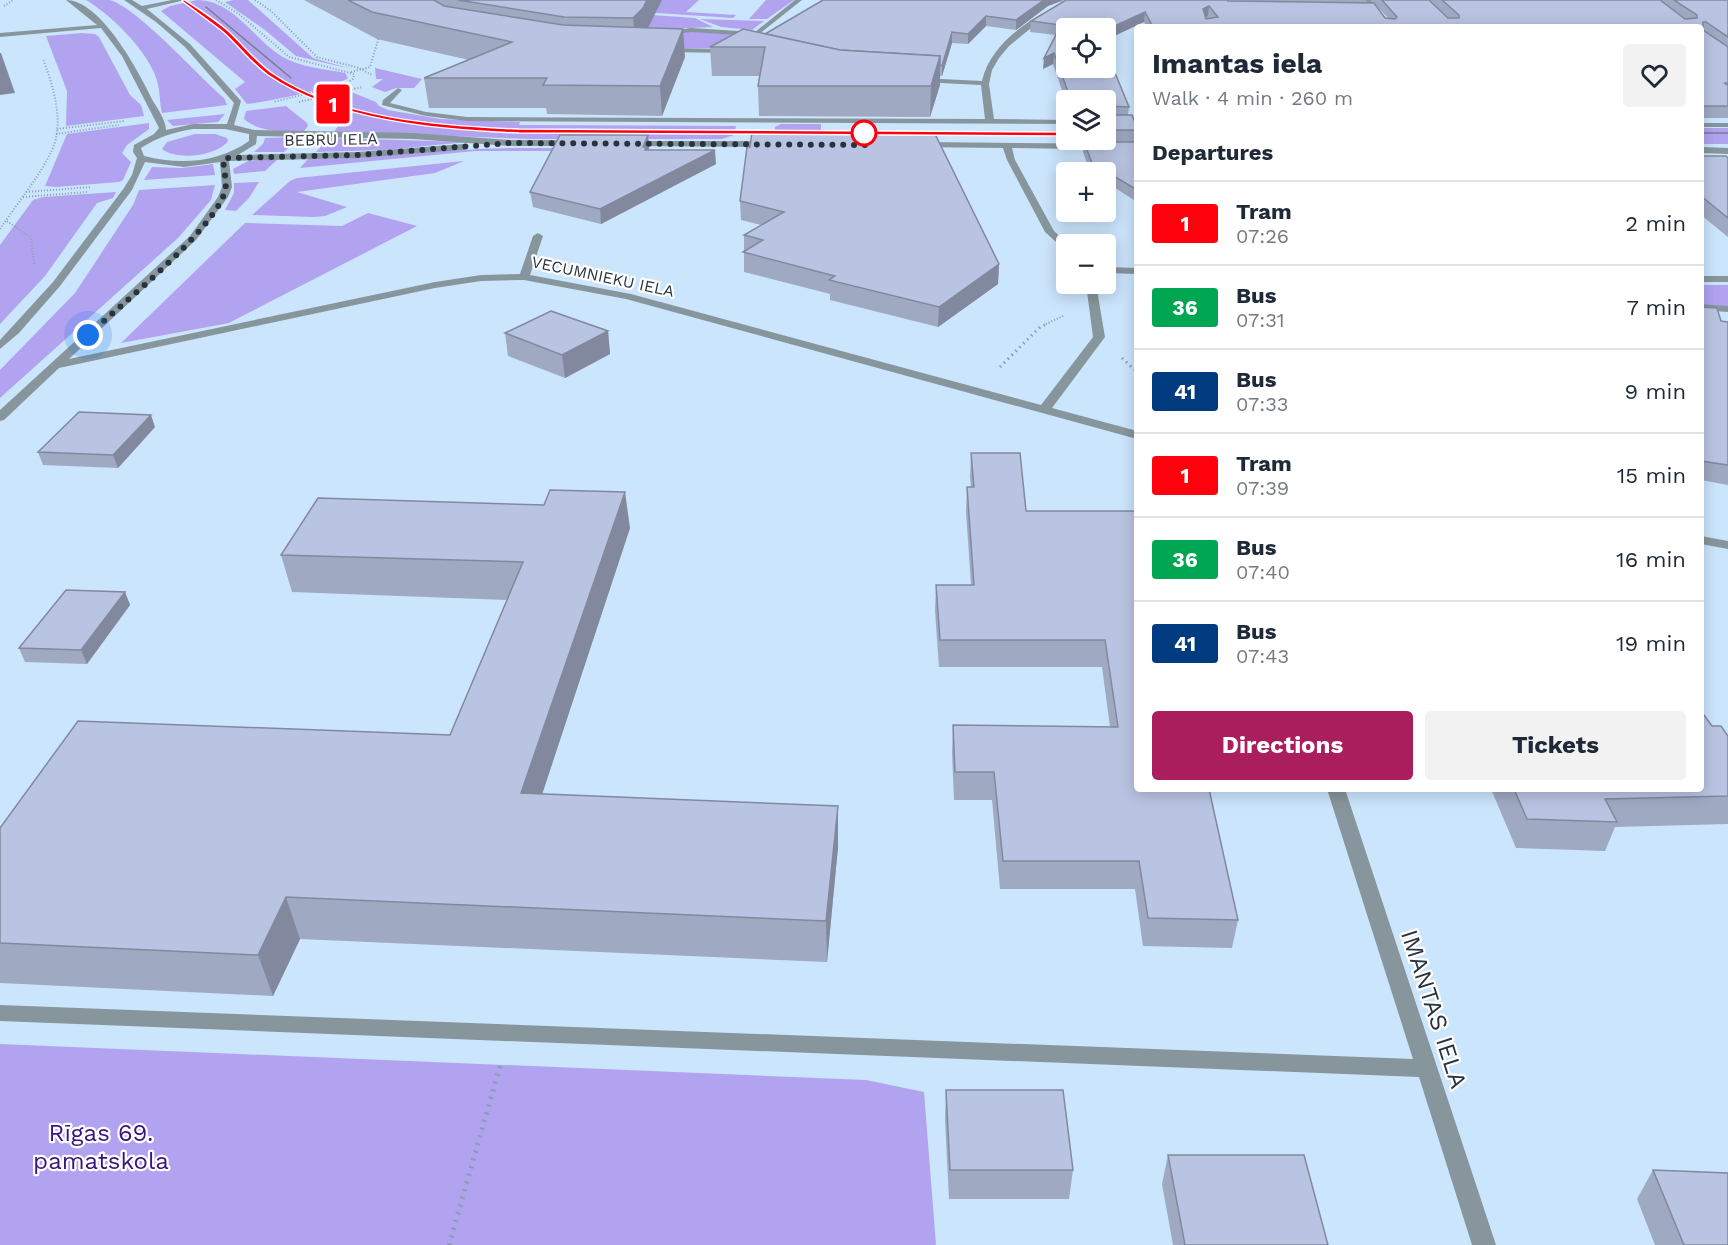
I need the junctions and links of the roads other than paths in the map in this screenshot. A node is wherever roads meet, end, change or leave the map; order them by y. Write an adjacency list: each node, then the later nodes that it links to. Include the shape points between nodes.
1 (69, 0): 11 (street)
2 (127, 0): 7 (street)
3 (182, 0): 7 (street)
4 (799, 0): 13 (street)
5 (1074, 0): 17 (street, via 1055,8 1007,45 994,61)
6 (1367, 0): 9 (street)
7 (141, 8): 24 (street, via 221,79 238,103)
8 (1363, 9): 9 (street)
9 (1374, 9): 10 (street)
10 (1386, 24)
11 (104, 26): 14 (street); 26 (street, via 136,71 162,128)
12 (658, 34): 13 (street, via 691,30)
13 (756, 34): 15 (street, via 740,52)
14 (0, 35)
15 (661, 50)
16 (907, 79): 17 (street)
17 (985, 83): 20 (street)
18 (399, 90): 19 (street, via 386,105 452,118)
19 (756, 122): 20 (street); 30 (street)
20 (990, 122): 21 (street)
21 (1056, 122)
22 (1704, 125): 23 (street)
23 (1728, 125)
24 (230, 126): 25 (street, BEBRU IELA); 26 (street, BEBRU IELA, via 184,128)
25 (253, 133): 27 (street, BEBRU IELA, via 413,136); 38 (street, via 253,142 244,150)
26 (158, 134): 37 (street, via 137,147)
27 (510, 143): 28 (street, BEBRU IELA); 38 (street, BEBRU IELA, via 358,155)
28 (589, 143)
29 (623, 144): 30 (street)
30 (752, 144): 31 (street)
31 (787, 144)
32 (909, 145): 33 (street)
33 (1007, 146): 34 (street); 40 (street, via 1011,160)
34 (1134, 147)
35 (1704, 150): 36 (street)
36 (1728, 151)
37 (141, 158): 38 (street, via 177,164); 49 (street, via 120,202 51,294)
38 (224, 158): 50 (street, via 227,187 193,238)
39 (538, 236): 43 (street)
40 (1056, 238)
41 (1116, 270): 42 (street)
42 (1134, 271)
43 (524, 277): 50 (street, VECUMNIEKU IELA, via 435,285); 51 (street, VECUMNIEKU IELA, via 627,296)
44 (1704, 279): 45 (street)
45 (1728, 279)
46 (1092, 294): 51 (street, via 1099,337)
47 (1704, 307): 48 (street)
48 (1728, 309)
49 (0, 346)
50 (54, 366): 52 (street)
51 (1044, 410): 53 (street, VECUMNIEKU IELA)
52 (0, 417)
53 (1134, 434)
54 (1704, 541): 55 (street)
55 (1728, 545)
56 (1337, 792): 58 (street, IMANTAS IELA)
57 (0, 1013): 58 (street)
58 (1426, 1068): 59 (street, IMANTAS IELA)
59 (1484, 1245)

